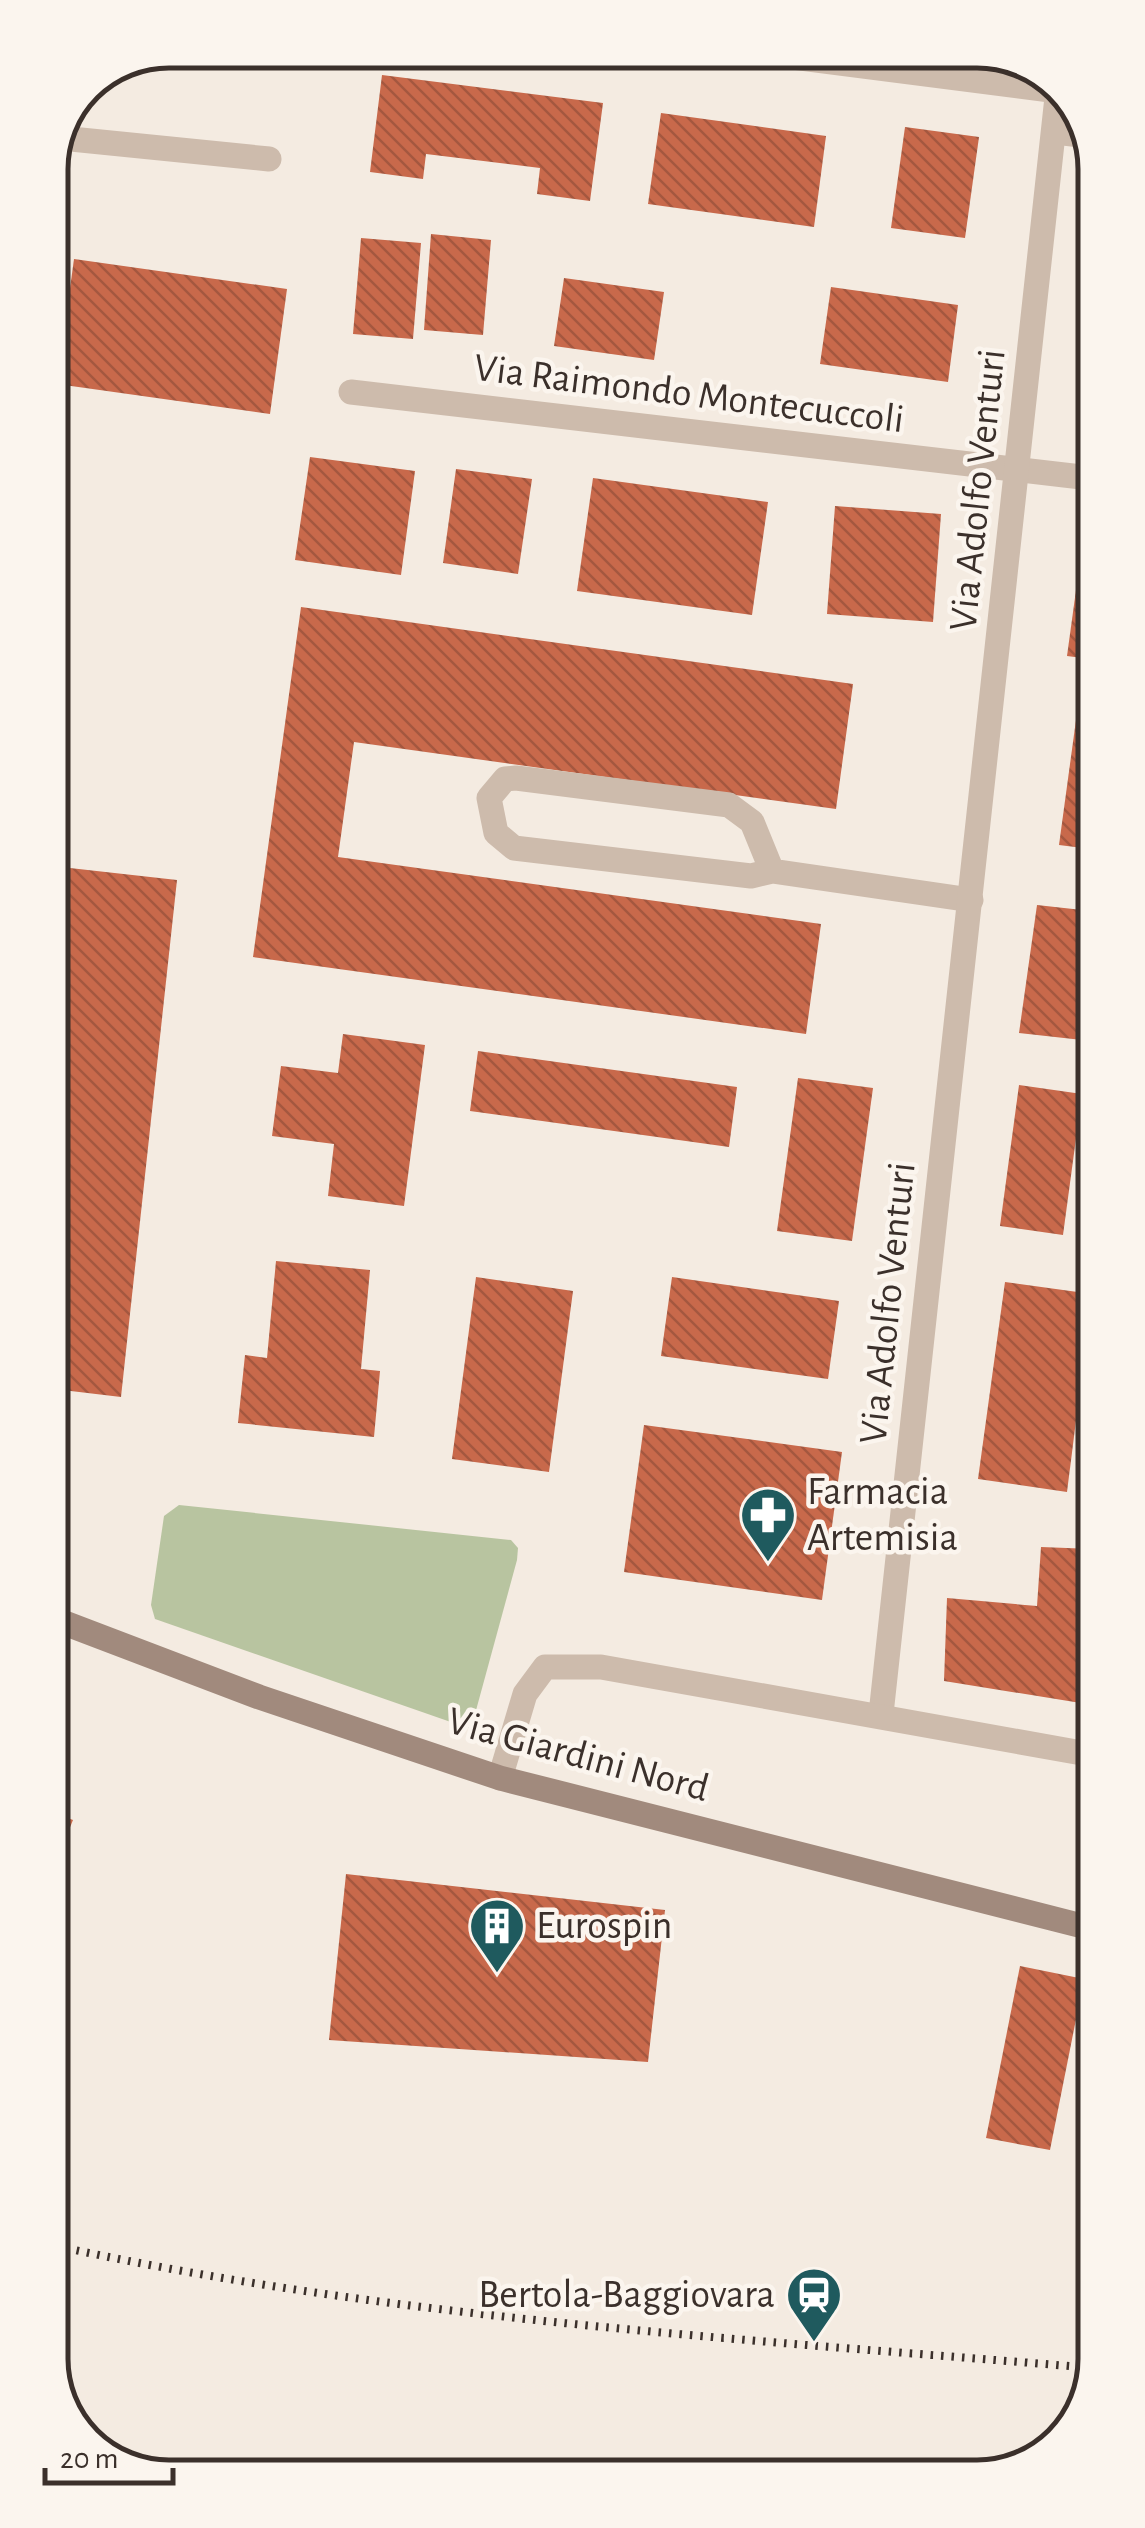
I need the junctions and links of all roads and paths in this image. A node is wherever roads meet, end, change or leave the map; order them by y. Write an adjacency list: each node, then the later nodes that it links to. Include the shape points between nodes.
1 (882, 68): 2 (street)
2 (1037, 87)
3 (1057, 108): 4 (street, Via Adolfo Venturi)
4 (1055, 132): 5 (street); 9 (street, Via Adolfo Venturi)
5 (1071, 134)
6 (72, 139): 7 (street)
7 (270, 159)
8 (351, 392): 9 (street, Via Raimondo Montecuccoli)
9 (1019, 470): 10 (street, Via Raimondo Montecuccoli); 12 (street, Via Adolfo Venturi)
10 (1078, 477)
11 (772, 871): 11 (street, via 752,822 729,806 516,778 505,779 489,798 496,833 514,848 751,876); 12 (street)
12 (971, 900): 14 (street, Via Adolfo Venturi)
13 (67, 1624): 16 (main road, Via Giardini Nord, via 259,1698)
14 (880, 1714): 15 (street); 16 (street, via 602,1667 545,1667 525,1694)
15 (1078, 1752)
16 (500, 1778): 17 (main road, Via Giardini Nord)
17 (1078, 1925)

